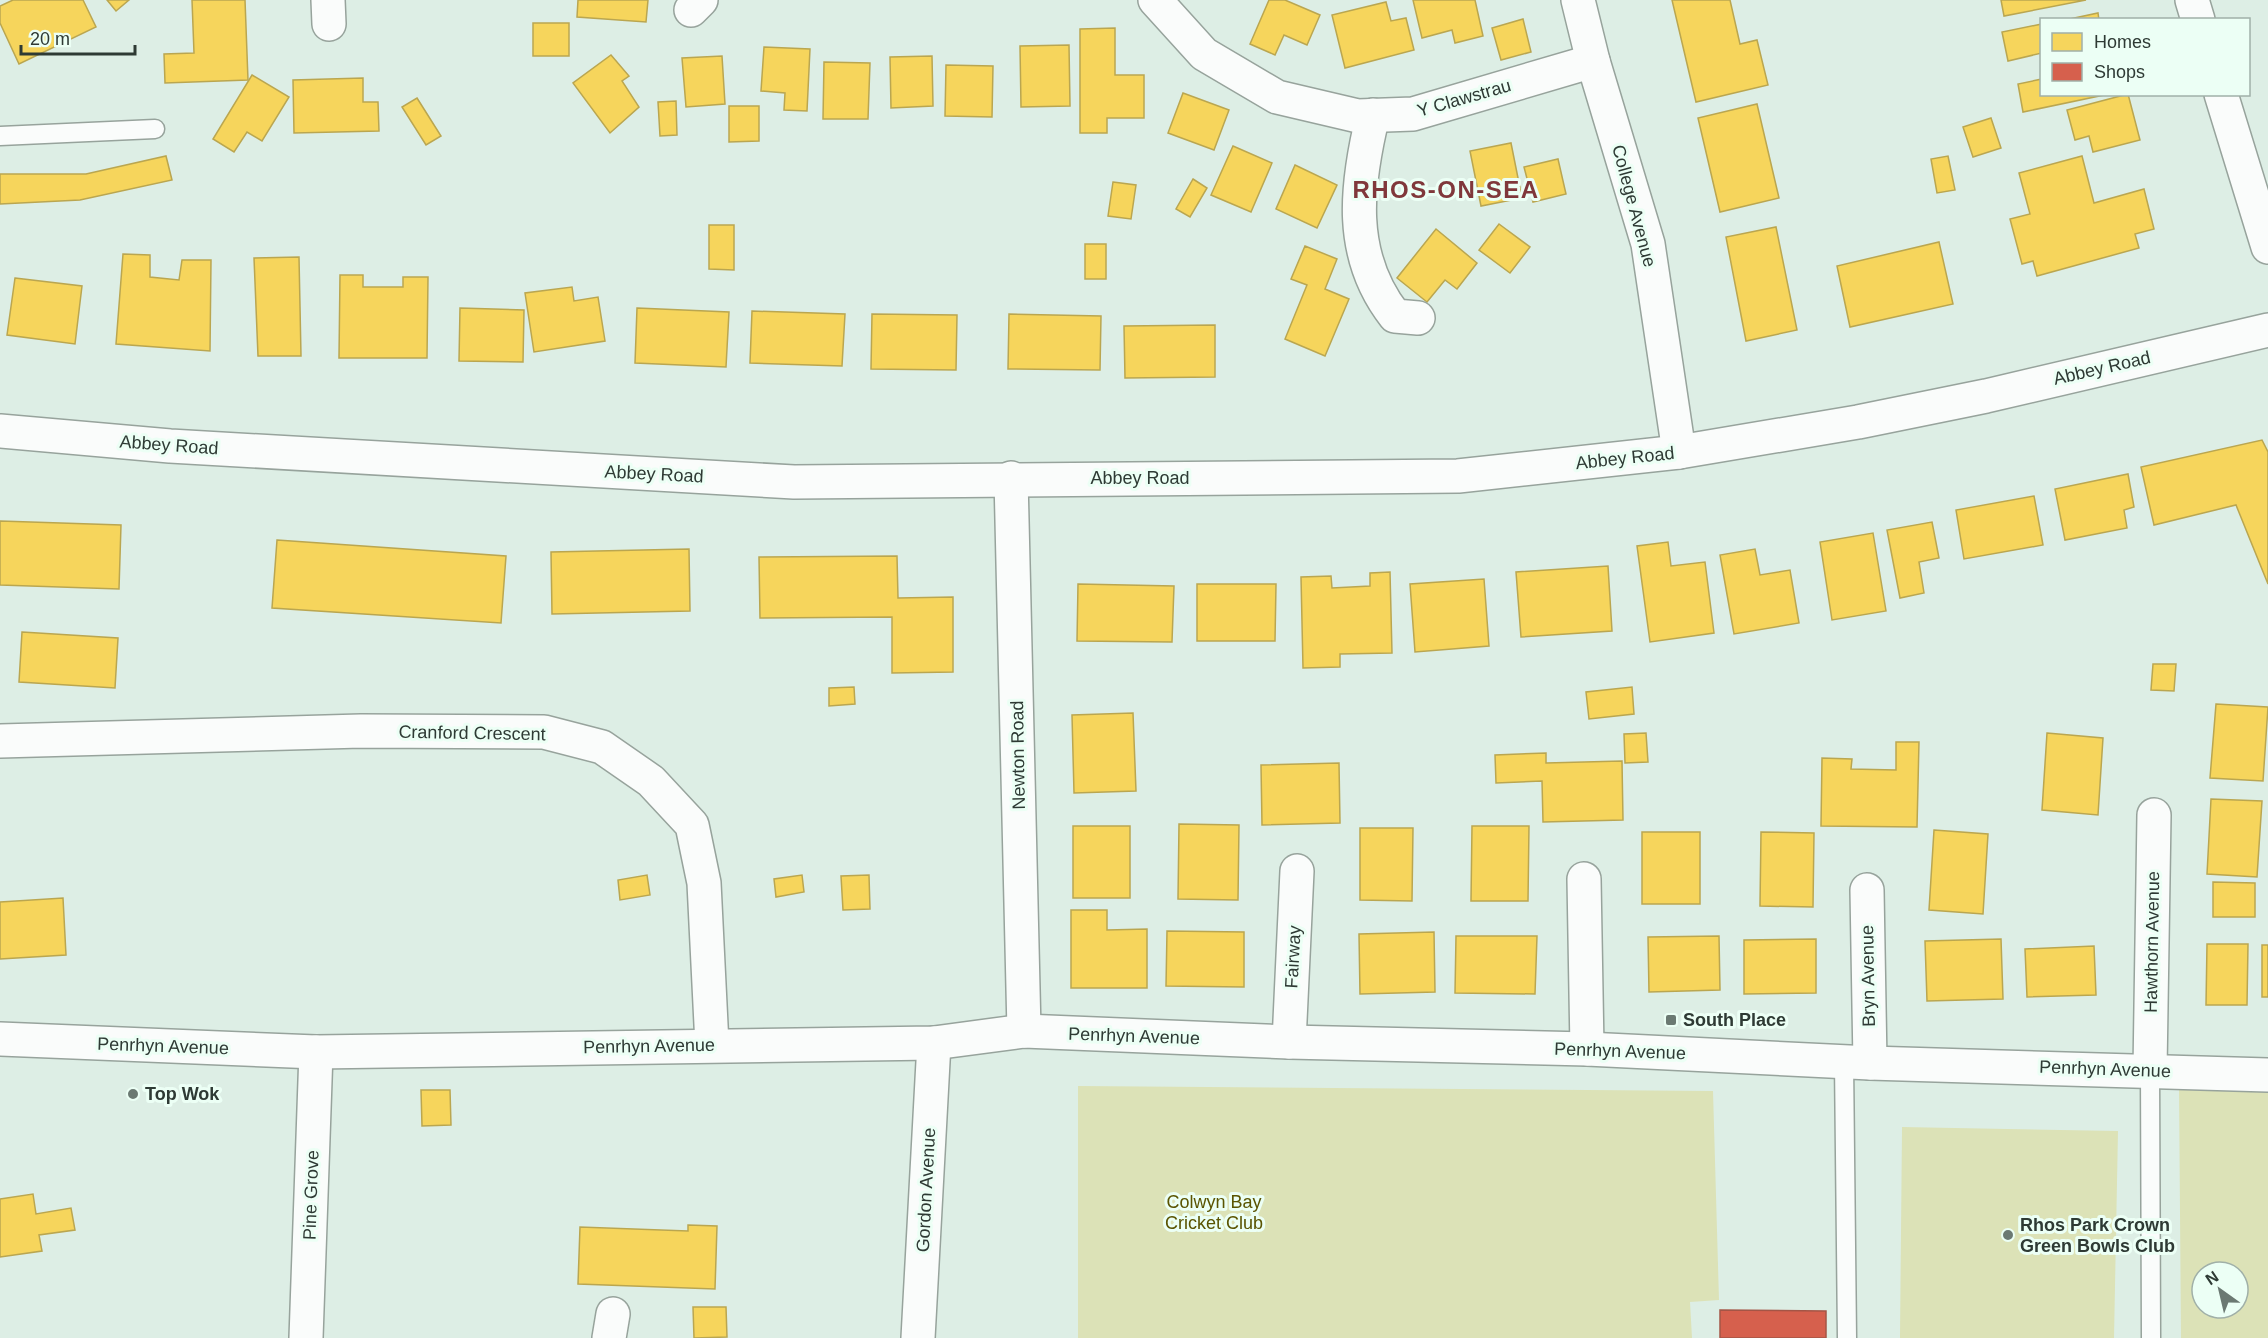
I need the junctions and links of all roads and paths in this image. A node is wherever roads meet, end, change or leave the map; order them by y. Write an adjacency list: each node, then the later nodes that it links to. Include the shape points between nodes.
1 (1155, 0): 7 (street, Y Clawstrau, via 1204,54 1277,97 1358,116)
2 (1578, 0): 5 (street, College Avenue)
3 (2192, 0): 4 (street)
4 (2197, 18)
5 (1593, 62): 7 (street, Y Clawstrau, via 1413,114); 14 (street, College Avenue, via 1648,244)
6 (2222, 96): 10 (street)
7 (1373, 115): 11 (street, via 1360,168 1358,206 1368,271 1380,297 1395,316)
8 (155, 129): 9 (lane)
9 (0, 136)
10 (2268, 248)
11 (1418, 318)
12 (2268, 330): 14 (street, Abbey Road, via 1905,412)
13 (0, 431): 15 (street, Abbey Road, via 170,446 794,482)
14 (1679, 452): 15 (street, Abbey Road, via 1458,476)
15 (1011, 478): 21 (street, Newton Road)
16 (0, 741): 25 (street, Cranford Crescent, via 361,731 544,732 602,747 651,780 692,825 704,883)
17 (2154, 815): 29 (street, Hawthorn Avenue)
18 (1297, 871): 24 (street, Fairway)
19 (1584, 879): 26 (street)
20 (1867, 890): 28 (street, Bryn Avenue)
21 (1024, 1031): 23 (street, Penrhyn Avenue); 24 (street, Penrhyn Avenue)
22 (0, 1039): 27 (street, Penrhyn Avenue)
23 (934, 1042): 25 (street, Penrhyn Avenue); 32 (street, Gordon Avenue)
24 (1289, 1042): 26 (street, Penrhyn Avenue)
25 (712, 1045): 27 (street, Penrhyn Avenue)
26 (1587, 1049): 28 (street, Penrhyn Avenue)
27 (316, 1052): 31 (street, Pine Grove)
28 (1857, 1062): 29 (street, Penrhyn Avenue); 33 (lane)
29 (2150, 1070): 30 (street, Penrhyn Avenue); 34 (lane)
30 (2268, 1075)
31 (306, 1338)
32 (918, 1338)
33 (1847, 1338)
34 (2151, 1338)

